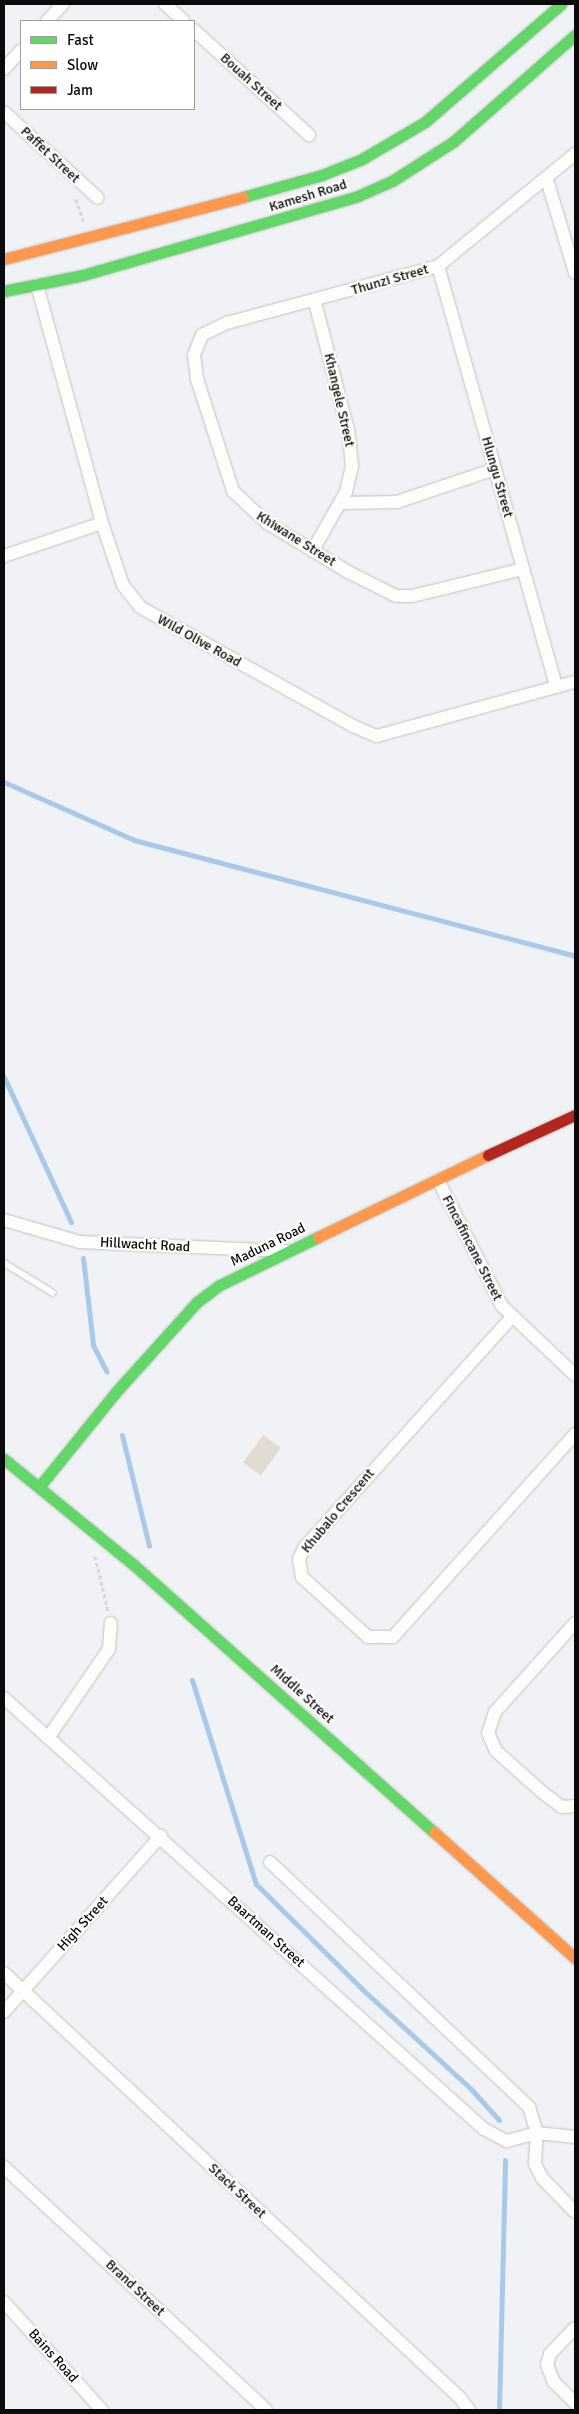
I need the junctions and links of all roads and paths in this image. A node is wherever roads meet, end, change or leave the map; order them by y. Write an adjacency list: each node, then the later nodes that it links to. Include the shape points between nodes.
1 (63, 4): 4 (street)
2 (165, 4): 5 (street)
3 (561, 4): 15 (main road, Kamesh Road, via 425,122 362,160 322,175 180,215)
4 (48, 20)
5 (183, 20)
6 (195, 31): 11 (street, Bouah Street)
7 (575, 35): 18 (main road, Kamesh Road, via 453,142 392,181 358,196 285,219)
8 (20, 51): 9 (street)
9 (4, 69)
10 (4, 112): 14 (street, Paffet Street)
11 (309, 135)
12 (575, 154): 13 (street, Thunzi Street)
13 (547, 180): 16 (street, Thunzi Street); 17 (street)
14 (98, 198)
15 (4, 259)
16 (438, 266): 20 (street, Thunzi Street); 22 (street, Hlungu Street)
17 (575, 273)
18 (37, 285): 19 (main road, Kamesh Road); 24 (street, Wild Olive Road)
19 (4, 290)
20 (315, 302): 21 (street, Thunzi Street, via 227,323); 23 (street, Khangele Street, via 351,449 350,480)
21 (202, 335): 25 (street, Khiwane Street, via 195,348 194,366 233,491 267,523)
22 (495, 469): 23 (street, via 397,502); 27 (street, Hlungu Street)
23 (340, 503): 25 (street, Khangele Street)
24 (102, 523): 26 (street); 29 (street, Wild Olive Road, via 123,584 140,607 367,733 380,736)
25 (313, 550): 27 (street, Khiwane Street, via 396,596 412,596)
26 (4, 556)
27 (523, 569): 29 (street, Hlungu Street)
28 (575, 682): 29 (street, Wild Olive Road)
29 (556, 688)
30 (575, 1115): 31 (main road, Maduna Road)
31 (438, 1180): 33 (main road, Maduna Road); 36 (street, Fincafincane Street, via 494,1292)
32 (4, 1220): 33 (street, Hillwacht Road, via 80,1242)
33 (289, 1251): 40 (main road, Maduna Road, via 218,1286 197,1302 48,1472)
34 (4, 1263): 35 (lane)
35 (53, 1293)
36 (512, 1318): 37 (street, Fincafincane Street); 38 (street, Khubalo Crescent, via 305,1547 299,1559 302,1577 368,1637 393,1638)
37 (575, 1375)
38 (575, 1434)
39 (4, 1459): 40 (main road, Middle Street)
40 (40, 1487): 49 (main road, Middle Street, via 134,1565)
41 (93, 1549): 42 (path)
42 (111, 1623): 45 (street, via 112,1639 105,1656)
43 (575, 1623): 46 (street, via 495,1712 488,1733 496,1751 542,1792 562,1807)
44 (4, 1698): 45 (street, Baartman Street)
45 (48, 1738): 47 (street, Baartman Street)
46 (575, 1806)
47 (161, 1836): 51 (street, High Street); 53 (street, Baartman Street, via 484,2129 507,2141)
48 (270, 1862): 53 (street, via 529,2107)
49 (575, 1958)
50 (4, 1973): 51 (street, Stack Street)
51 (23, 1991): 52 (street, High Street); 62 (street, Stack Street, via 460,2398)
52 (4, 2012)
53 (537, 2134): 54 (street, Baartman Street); 56 (street, via 535,2164 542,2178)
54 (575, 2137)
55 (4, 2167): 61 (street, Brand Street)
56 (575, 2212)
57 (4, 2302): 60 (street, Bains Road)
58 (575, 2328): 59 (street, via 550,2354 546,2365 554,2382)
59 (575, 2403)
60 (102, 2410)
61 (266, 2410)
62 (469, 2410)

